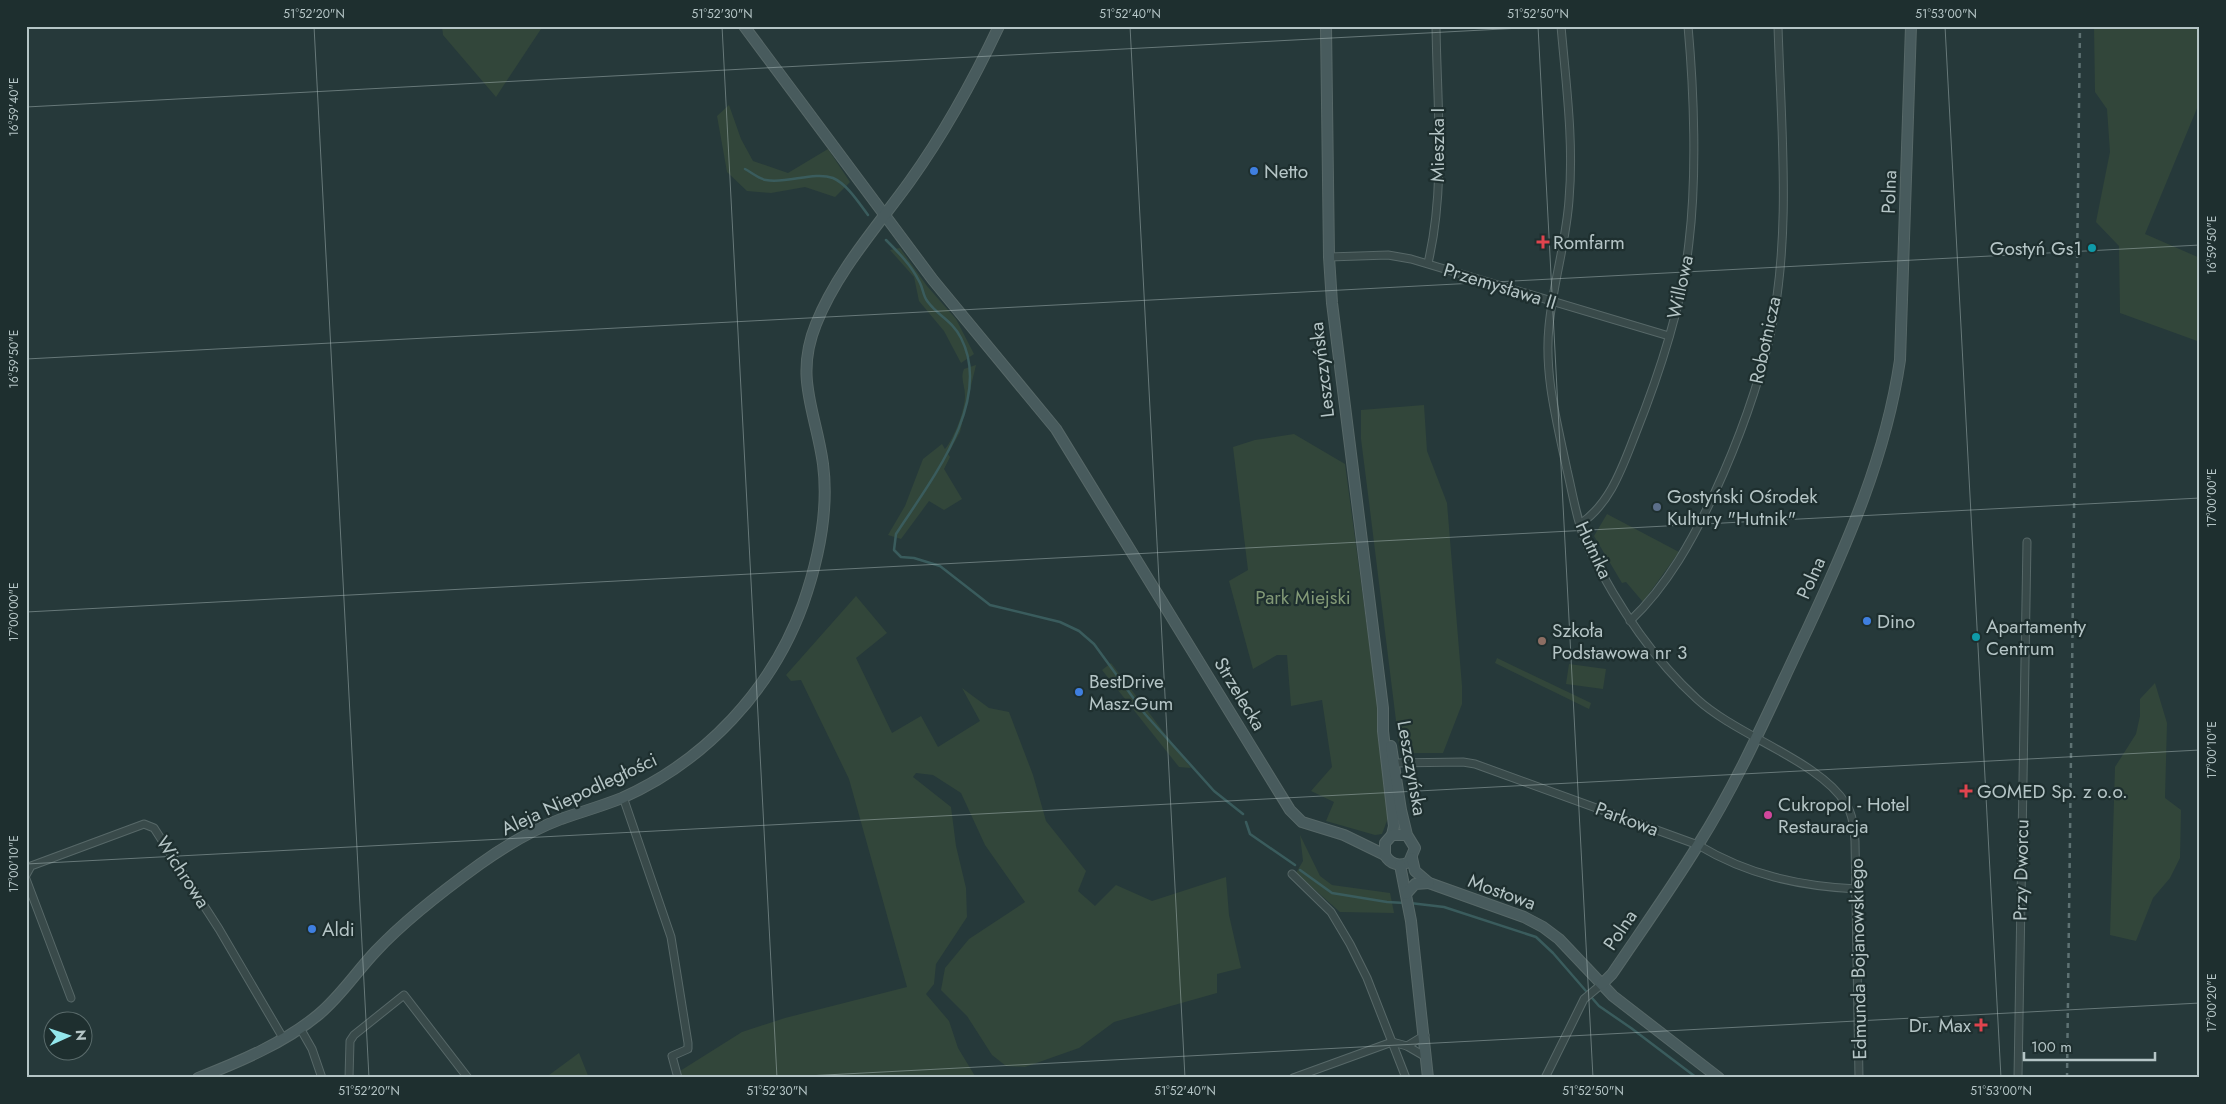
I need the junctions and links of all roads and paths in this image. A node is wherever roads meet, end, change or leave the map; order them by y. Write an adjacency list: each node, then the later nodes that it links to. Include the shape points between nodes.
1 (744, 26): 9 (street, Strzelecka)
2 (999, 26): 9 (street, Aleja Niepodległości, via 953,116)
3 (1326, 26): 10 (street, Leszczyńska)
4 (1436, 26): 11 (street, Mieszka I, via 1438,179)
5 (1561, 26): 12 (street, Hutnika, via 1570,182 1565,238)
6 (1688, 26): 13 (street, Willowa, via 1693,141 1691,218 1683,276)
7 (1778, 26): 16 (street, Robotnicza, via 1782,241 1770,335 1737,444 1710,503 1682,556 1652,601)
8 (1911, 26): 18 (street, Polna, via 1902,318 1893,404 1854,525)
9 (884, 214): 20 (street, Aleja Niepodległości, via 828,300 810,342 806,389 823,468 824,504 812,573 796,622 774,664 745,704 712,739 674,769); 21 (street, Strzelecka, via 1056,429 1290,810 1302,822)
10 (1329, 257): 11 (street, Przemysława II, via 1388,255); 17 (street, Leszczyńska, via 1338,356)
11 (1428, 263): 12 (street, Przemysława II)
12 (1553, 302): 13 (street, Przemysława II); 14 (street, Hutnika, via 1547,348 1548,369)
13 (1669, 336): 14 (street, Willowa, via 1644,412 1618,475 1600,506)
14 (1580, 524): 16 (street, Hutnika, via 1588,546)
15 (2027, 542): 52 (street, Przy Dworcu)
16 (1630, 621): 18 (street, Hutnika, via 1697,699 1717,716)
17 (1382, 708): 19 (street, Leszczyńska); 23 (street, Leszczyńska, via 1394,826)
18 (1756, 739): 24 (street, Polna); 31 (street, Edmunda Bojanowskiego, via 1814,773 1846,804 1853,822)
19 (1394, 763): 22 (street, Leszczyńska); 24 (street, Parkowa, via 1475,764)
20 (623, 797): 35 (street, Aleja Niepodległości, via 544,826 480,863 383,943 336,998); 45 (street, via 665,915 676,960 688,1049 672,1056)
21 (1344, 835): 23 (street, Strzelecka, via 1373,840); 25 (street, Strzelecka)
22 (1407, 835): 23 (street); 26 (street, via 1415,848)
23 (1390, 837): 25 (street, via 1384,847)
24 (1698, 845): 31 (street, Parkowa, via 1732,864 1772,878 1824,888); 33 (street, Polna, via 1612,974)
25 (1385, 855): 27 (street, via 1392,863)
26 (1412, 858): 27 (street); 30 (street, via 1416,871)
27 (1400, 865): 32 (street)
28 (1292, 874): 38 (street, via 1331,912 1367,978)
29 (26, 877): 34 (street, Wichrowa); 37 (street, Wichrowa, via 31,866 144,824 154,828 219,929)
30 (1429, 883): 32 (street, via 1415,884); 33 (street, Mostowa, via 1543,926 1559,939)
31 (1857, 889): 51 (street, Edmunda Bojanowskiego)
32 (1406, 894): 36 (street)
33 (1599, 986): 49 (street, Polna, via 1584,1000); 50 (street, Mostowa)
34 (71, 998)
35 (300, 1028): 37 (street, Aleja Niepodległości); 42 (street, via 312,1049)
36 (1425, 1035): 39 (street); 40 (street)
37 (283, 1038): 41 (street, Aleja Niepodległości)
38 (1392, 1042): 39 (street); 46 (street); 47 (street)
39 (1407, 1046): 40 (street)
40 (1427, 1058): 48 (street)
41 (198, 1078)
42 (322, 1078)
43 (349, 1078): 44 (street, via 350,1041 354,1035 404,996)
44 (468, 1078)
45 (678, 1078)
46 (1293, 1078)
47 (1406, 1078)
48 (1428, 1078)
49 (1545, 1078)
50 (1719, 1078)
51 (1860, 1078)
52 (2018, 1078)

